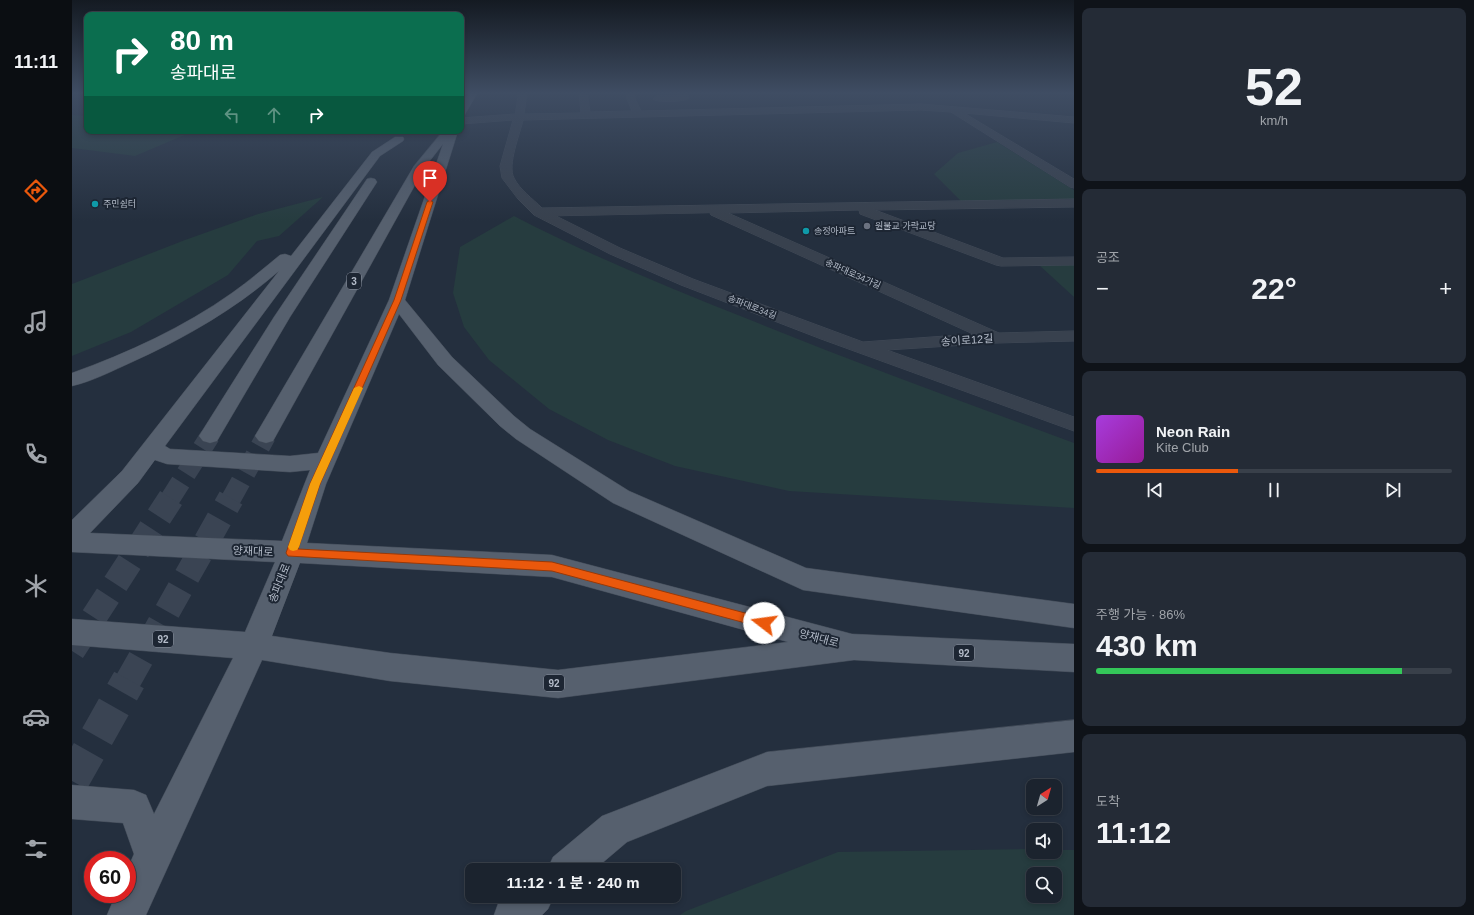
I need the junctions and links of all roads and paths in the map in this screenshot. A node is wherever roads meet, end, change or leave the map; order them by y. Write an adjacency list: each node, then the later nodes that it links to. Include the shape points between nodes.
1 (402, 135): 11 (main road, via 376,154); 19 (main road, via 282,318)
2 (446, 135): 20 (main road, 3, via 420,166)
3 (452, 135): 13 (main road, 송파대로)
4 (514, 135): 10 (street, 송파대로34길, via 506,166 508,178)
5 (992, 135): 6 (street)
6 (1074, 184)
7 (1074, 203): 8 (street, 송파대로34가길)
8 (854, 207): 9 (street, 송파대로34가길); 12 (street, 송파대로34가길, via 1001,262)
9 (709, 210): 10 (street, 송파대로34가길); 15 (street, 송파대로34가길)
10 (539, 212): 16 (street, 송파대로34길, via 615,251 687,282)
11 (311, 238): 17 (main road, via 234,300 175,333 99,370); 21 (main road)
12 (1074, 261)
13 (397, 300): 22 (main road, 송파대로); 26 (main road, via 445,361 523,434 621,497 803,579)
14 (1074, 336): 15 (street, 송이로12길)
15 (996, 338): 16 (street, 송이로12길)
16 (860, 347): 18 (street, 송파대로34길)
17 (72, 380)
18 (1074, 424)
19 (210, 436)
20 (266, 436)
21 (151, 448): 22 (main road, via 167,456 251,462 290,464); 23 (main road, via 130,477)
22 (327, 460): 25 (main road, 송파대로, via 315,484)
23 (72, 536)
24 (72, 542): 25 (main road, 양재대로 / 92)
25 (291, 553): 28 (main road, 송파대로); 29 (main road, 양재대로 / 92, via 552,566)
26 (1074, 616)
27 (72, 632): 28 (main road, 양재대로 / 92)
28 (254, 646): 29 (main road, 양재대로 / 92, via 390,667 558,684); 33 (main road, 송파대로)
29 (854, 647): 30 (main road, 양재대로 / 92)
30 (1074, 658)
31 (1074, 736): 34 (main road, via 767,769 615,829)
32 (72, 802): 33 (main road, via 134,807)
33 (153, 855): 36 (main road, 송파대로)
34 (574, 863)
35 (527, 903): 37 (main road)
36 (126, 915)
37 (513, 915)

